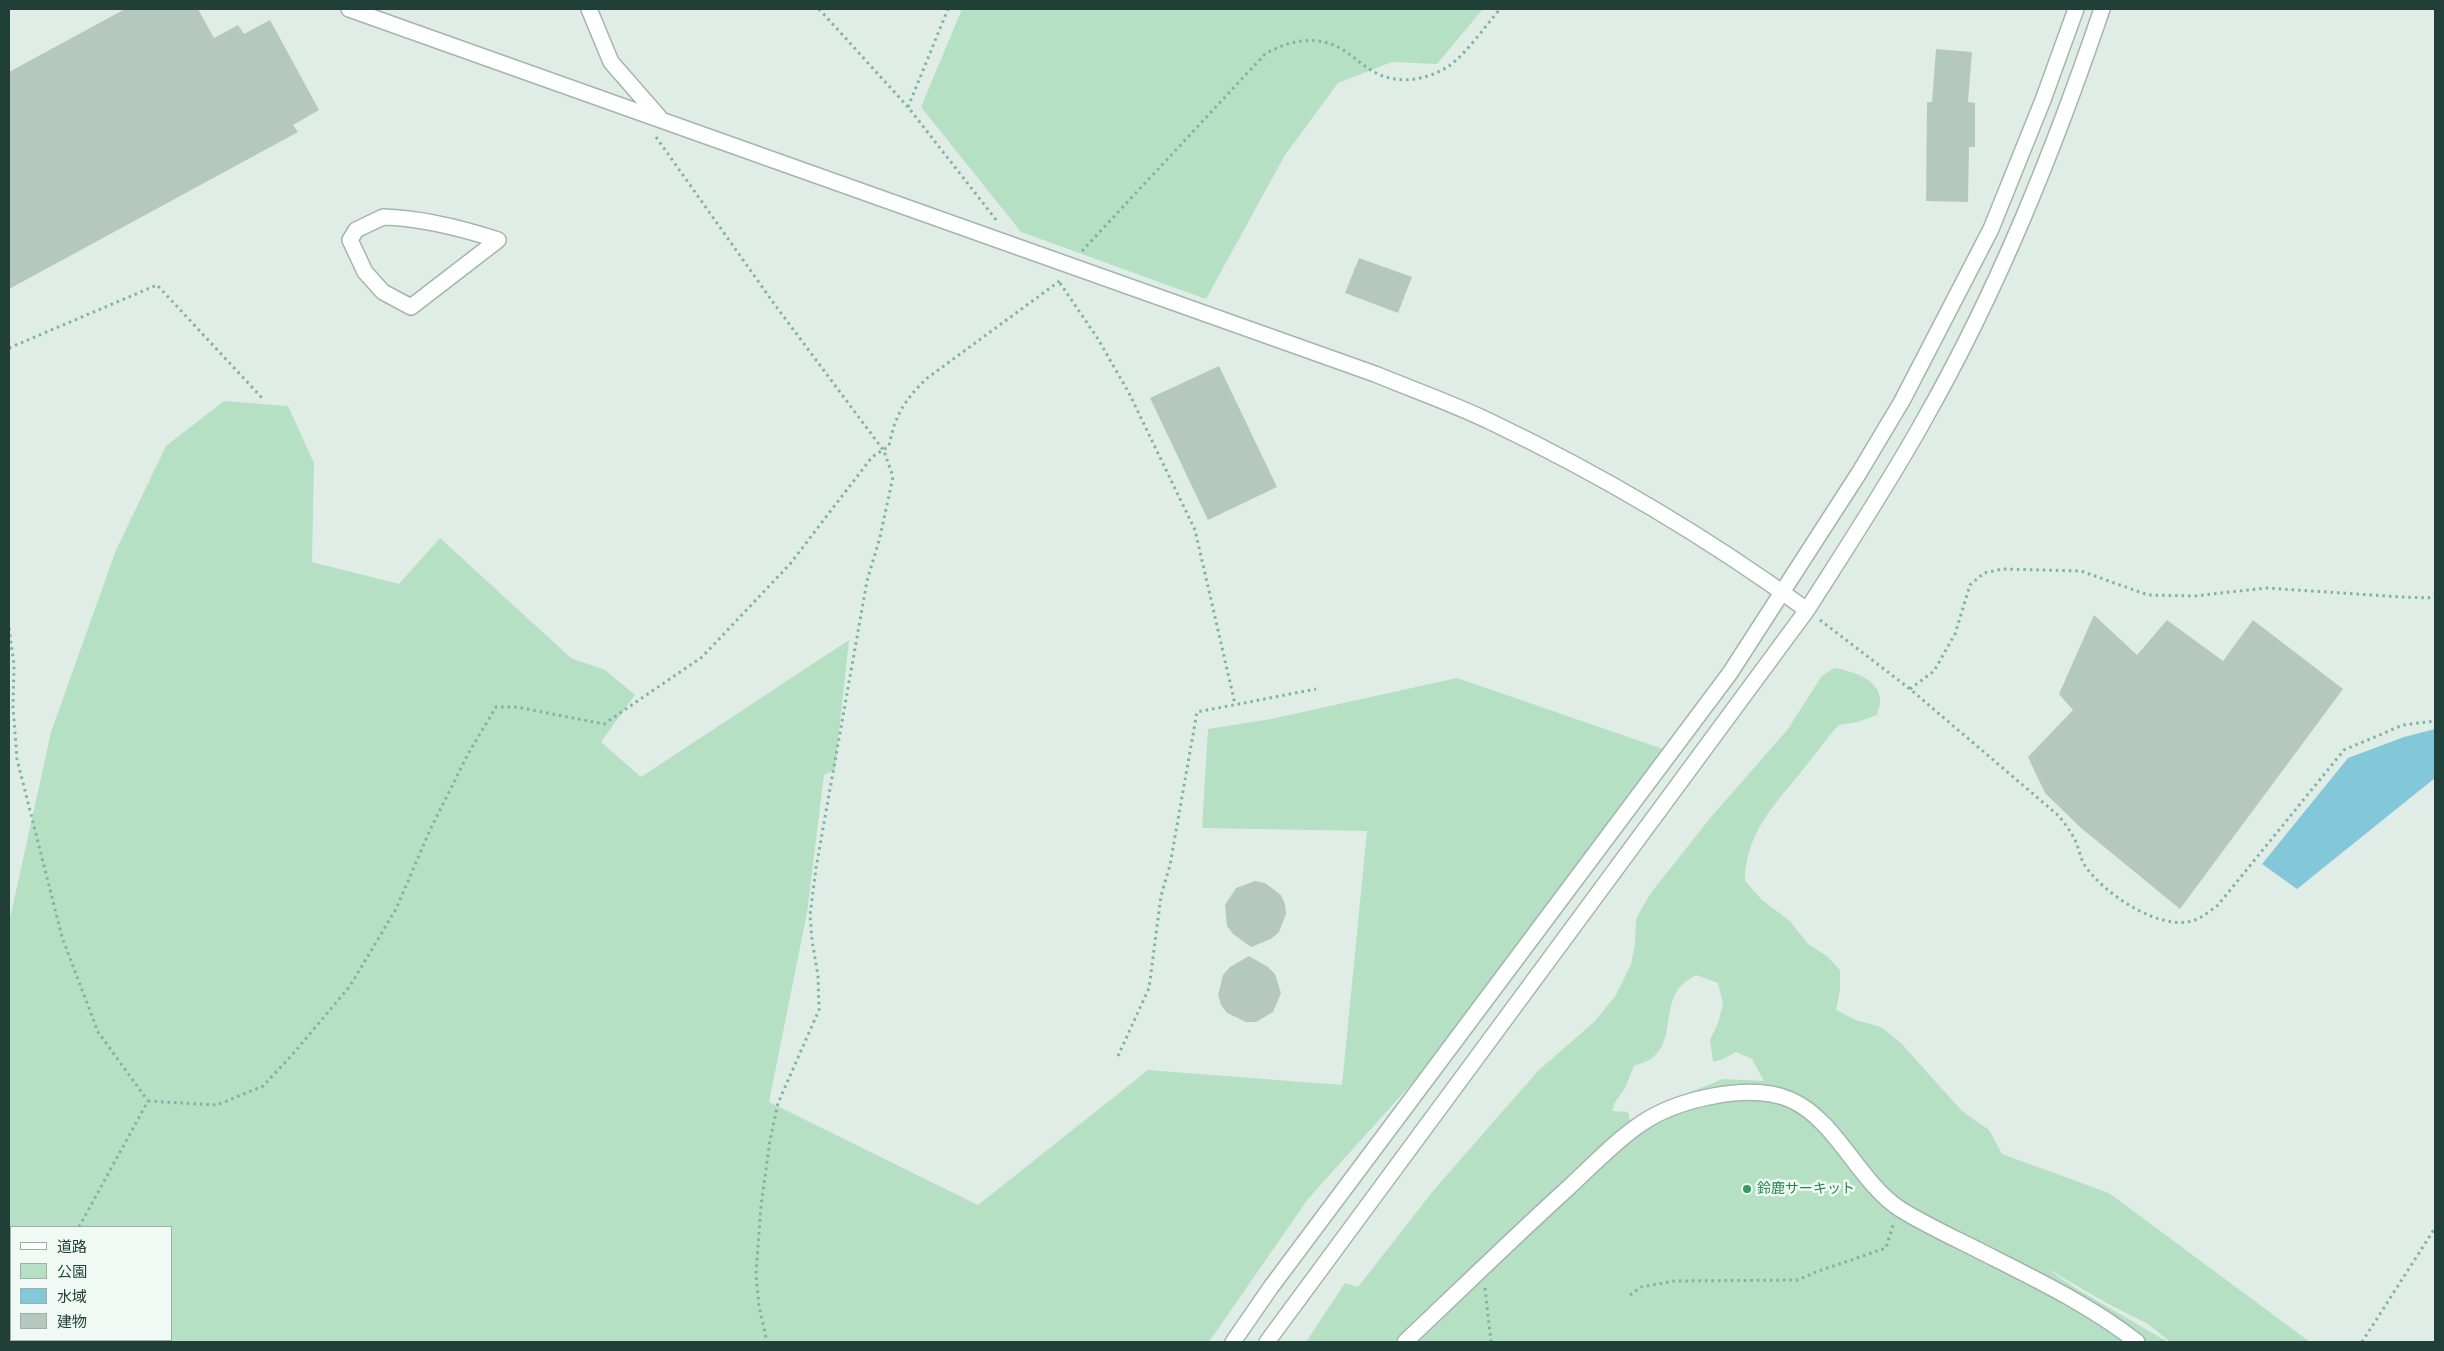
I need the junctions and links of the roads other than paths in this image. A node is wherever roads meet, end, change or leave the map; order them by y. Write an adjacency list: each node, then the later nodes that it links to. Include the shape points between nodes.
1 (349, 9): 5 (street)
2 (589, 9): 5 (street, via 611,62)
3 (2076, 9): 7 (street, via 1991,228 1944,322 1902,402)
4 (2102, 9): 8 (street, via 2068,110 2016,238 1925,419)
5 (660, 119): 7 (street, via 1376,374 1490,422 1602,480 1697,535)
6 (498, 240): 6 (street, via 458,228 391,217 370,222 356,230 350,240 365,272 383,292 412,307)
7 (1783, 593): 8 (street); 9 (street, via 1730,673 1282,1271)
8 (1807, 610): 10 (street)
9 (1233, 1342)
10 (1267, 1342)
11 (1405, 1342): 12 (street, via 1642,1123 1672,1107 1724,1094 1765,1094 1788,1099 1807,1108 1898,1208 2068,1296)
12 (2138, 1342)

